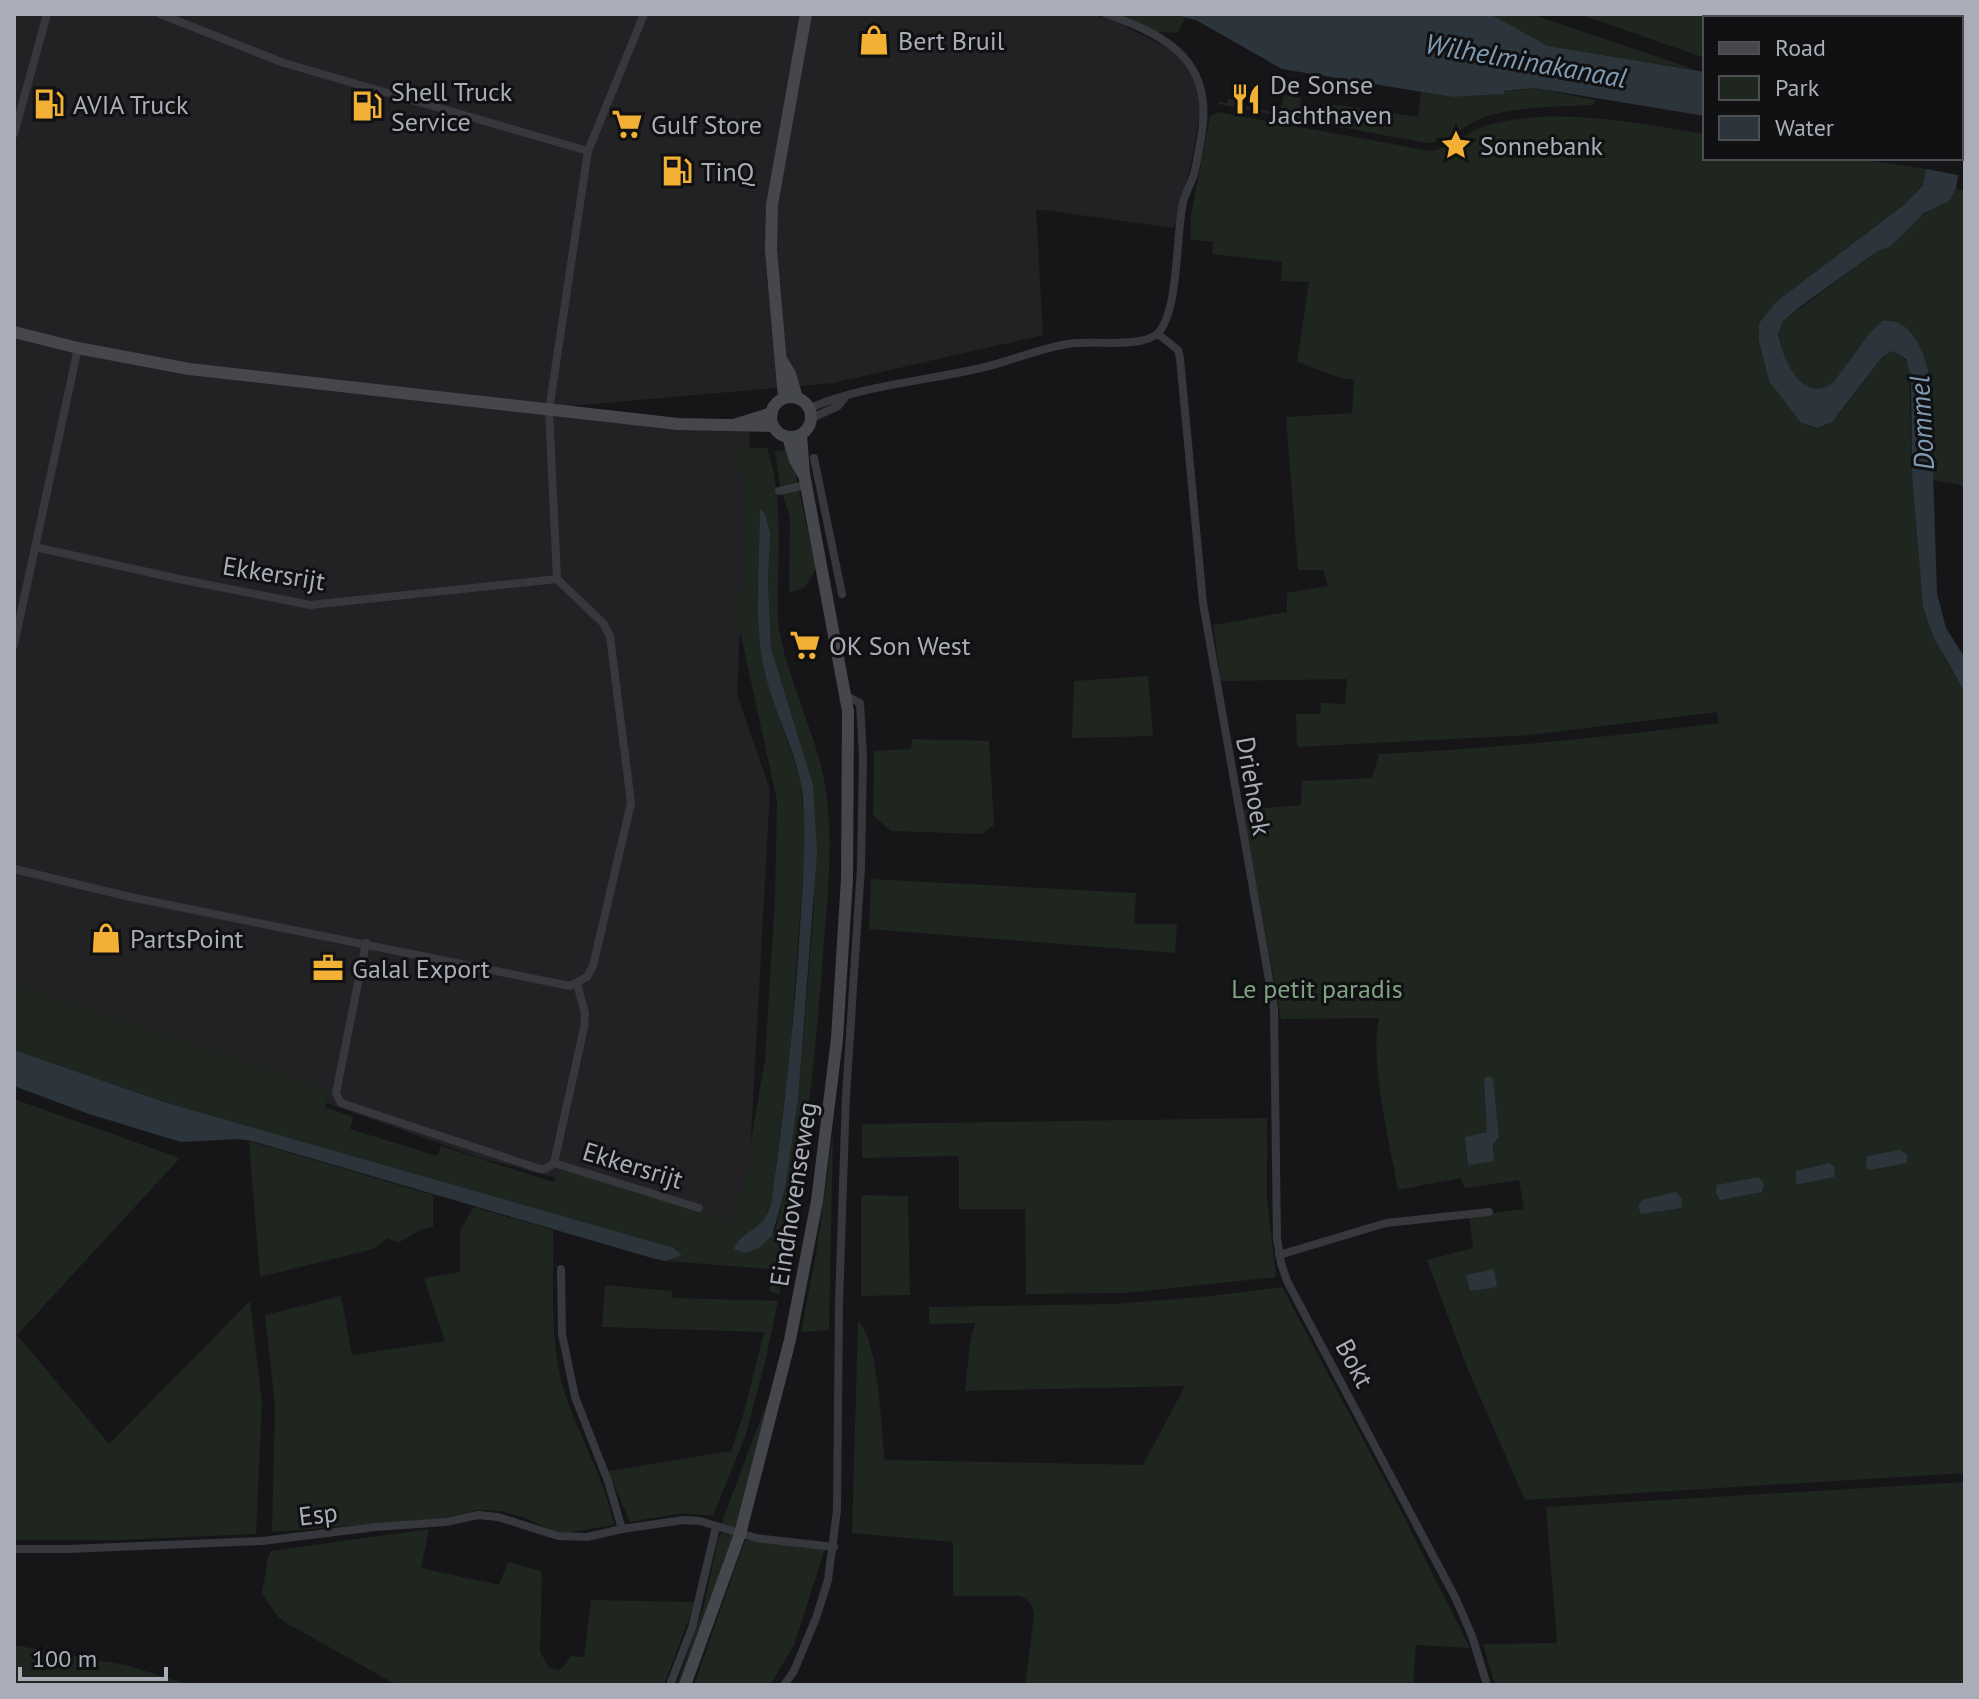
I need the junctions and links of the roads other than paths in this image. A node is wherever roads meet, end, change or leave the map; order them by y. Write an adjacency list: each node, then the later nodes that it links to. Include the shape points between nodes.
1 (47, 14): 6 (street)
2 (160, 14): 7 (street, via 284,63)
3 (644, 14): 7 (street)
4 (806, 14): 11 (main road, via 772,205 780,375)
5 (1106, 14): 9 (street, via 1182,55 1195,72 1205,106 1194,174 1183,202 1170,305)
6 (14, 134)
7 (588, 151): 12 (street)
8 (14, 332): 10 (main road)
9 (1158, 334): 13 (street, via 1144,341 1073,343 884,387); 31 (street, Driehoek, via 1180,358 1203,603 1274,1008)
10 (78, 348): 12 (main road, via 189,369); 20 (street)
11 (791, 398): 13 (main road); 14 (main road, via 778,402)
12 (549, 410): 14 (main road, via 678,424); 21 (street)
13 (811, 413): 15 (main road, via 810,425)
14 (773, 419): 15 (main road)
15 (794, 436): 17 (main road, Eindhovenseweg, via 795,460)
16 (814, 458): 19 (street, Eindhovenseweg)
17 (805, 480): 18 (street); 19 (main road, Eindhovenseweg)
18 (779, 491)
19 (818, 513): 22 (street, Eindhovenseweg); 24 (main road, Eindhovenseweg)
20 (35, 547): 21 (street, Ekkersrijt, via 310,605); 23 (street)
21 (557, 579): 27 (street, via 610,636 631,803 593,966)
22 (842, 594)
23 (14, 645)
24 (845, 695): 35 (main road, Eindhovenseweg, via 847,879 828,1120 790,1340); 36 (street, Eindhovenseweg, via 860,703 863,756 843,1173)
25 (14, 869): 26 (street)
26 (366, 943): 27 (street); 28 (street, Ekkersrijt, via 336,1093 341,1103 540,1169)
27 (577, 984): 28 (street, Ekkersrijt, via 584,1028)
28 (554, 1163): 29 (street, Ekkersrijt)
29 (699, 1208)
30 (1489, 1212): 31 (street, via 1386,1223)
31 (1279, 1255): 41 (street, Bokt, via 1287,1281 1464,1617)
32 (561, 1269): 34 (street, via 562,1334 575,1397)
33 (716, 1527): 34 (street, Esp, via 684,1520); 35 (street, Esp); 38 (street, via 692,1628)
34 (622, 1529): 37 (street, Esp, via 587,1537 558,1536 478,1515 262,1541)
35 (740, 1534): 36 (street, Esp); 39 (main road, Eindhovenseweg)
36 (834, 1547): 40 (street, Eindhovenseweg, via 816,1618)
37 (14, 1549)
38 (670, 1685)
39 (685, 1685)
40 (784, 1685)
41 (1487, 1685)

